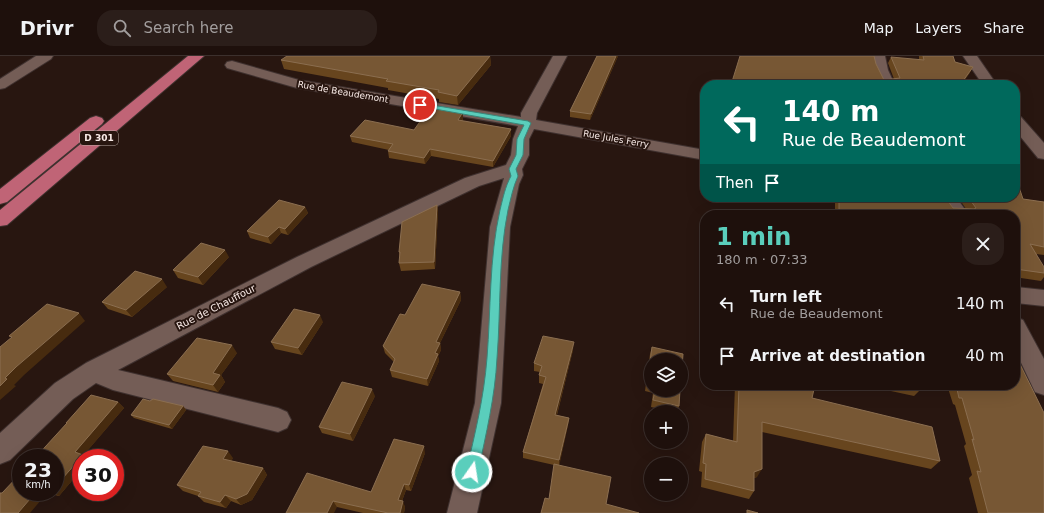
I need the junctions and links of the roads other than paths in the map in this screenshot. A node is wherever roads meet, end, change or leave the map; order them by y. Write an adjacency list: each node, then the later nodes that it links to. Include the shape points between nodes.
1 (46, 56): 10 (street)
2 (178, 56): 16 (highway, D 301)
3 (197, 56): 17 (highway, D 301)
4 (560, 56): 11 (street, via 529,113)
5 (878, 56): 8 (street)
6 (970, 56): 9 (street)
7 (232, 65): 11 (street, Rue de Beaudemont, via 297,84)
8 (886, 80)
9 (987, 80)
10 (0, 85)
11 (528, 123): 13 (street, Rue Jules Ferry); 15 (street, via 520,139 520,155)
12 (1020, 126): 14 (street)
13 (700, 154)
14 (1044, 154)
15 (513, 169): 21 (street, Rue de Chauffour, via 472,182 304,262); 25 (street, via 514,176 500,227 488,403)
16 (0, 198)
17 (0, 220)
18 (1020, 296): 19 (street)
19 (1044, 298)
20 (1020, 336): 22 (street)
21 (95, 370): 23 (street, via 113,379); 24 (street, Rue de Chauffour, via 64,391)
22 (1044, 384)
23 (278, 420)
24 (0, 451)
25 (462, 513)

